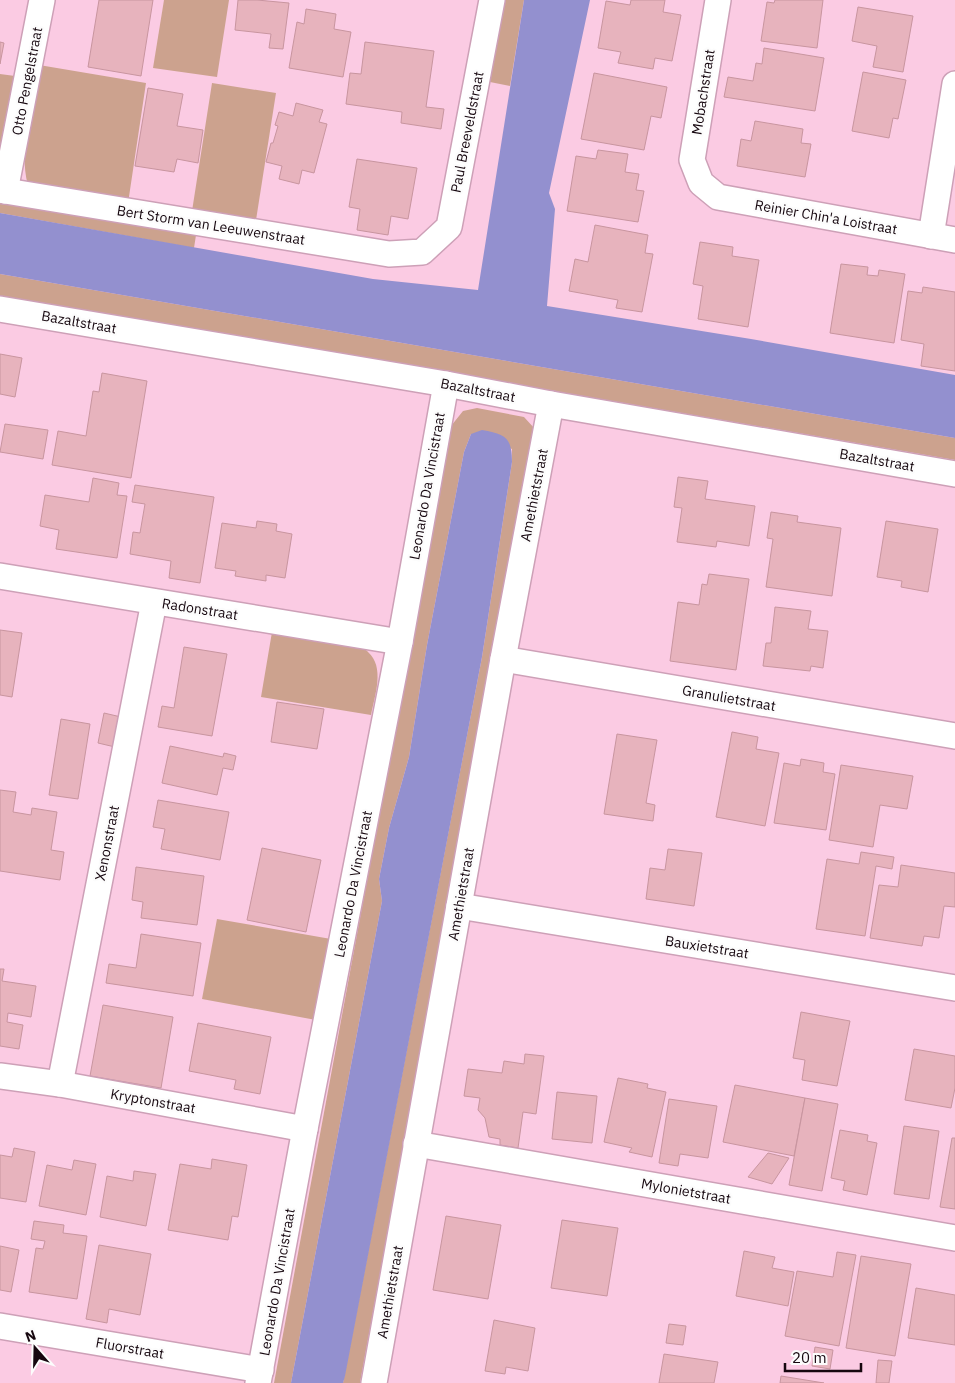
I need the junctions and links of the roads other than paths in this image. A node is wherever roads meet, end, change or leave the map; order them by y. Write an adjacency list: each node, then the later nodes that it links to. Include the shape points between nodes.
1 (42, 0): 6 (street, Otto Pengelstraat)
2 (492, 0): 8 (street, Paul Breeveldstraat, via 449,227)
3 (718, 0): 5 (street, Mobachstraat, via 692,160)
4 (955, 84): 7 (street)
5 (701, 183): 7 (street, Reinier Chin'a Loistraat, via 718,197)
6 (2, 191): 8 (street, Bert Storm van Leeuwenstraat, via 389,254)
7 (943, 238)
8 (422, 252)
9 (0, 309): 10 (street, Bazaltstraat)
10 (446, 384): 11 (street, Bazaltstraat); 15 (street, Leonardo Da Vincistraat)
11 (551, 404): 12 (street, Bazaltstraat); 16 (street, Amethietstraat)
12 (955, 474)
13 (0, 576): 14 (street, Radonstraat)
14 (154, 602): 15 (street, Radonstraat); 21 (street, Xenonstraat)
15 (400, 642): 22 (street, Leonardo Da Vincistraat)
16 (503, 659): 17 (street, Granulietstraat); 18 (street, Amethietstraat)
17 (955, 736)
18 (459, 906): 19 (street, Bauxietstraat); 23 (street, Amethietstraat)
19 (955, 988)
20 (0, 1076): 21 (street, Kryptonstraat)
21 (60, 1084): 22 (street, Kryptonstraat)
22 (305, 1129): 26 (street, Leonardo Da Vincistraat)
23 (416, 1144): 24 (street, Mylonietstraat); 27 (street, Amethietstraat)
24 (955, 1238)
25 (0, 1326): 26 (street, Fluorstraat)
26 (259, 1377)
27 (375, 1383)

